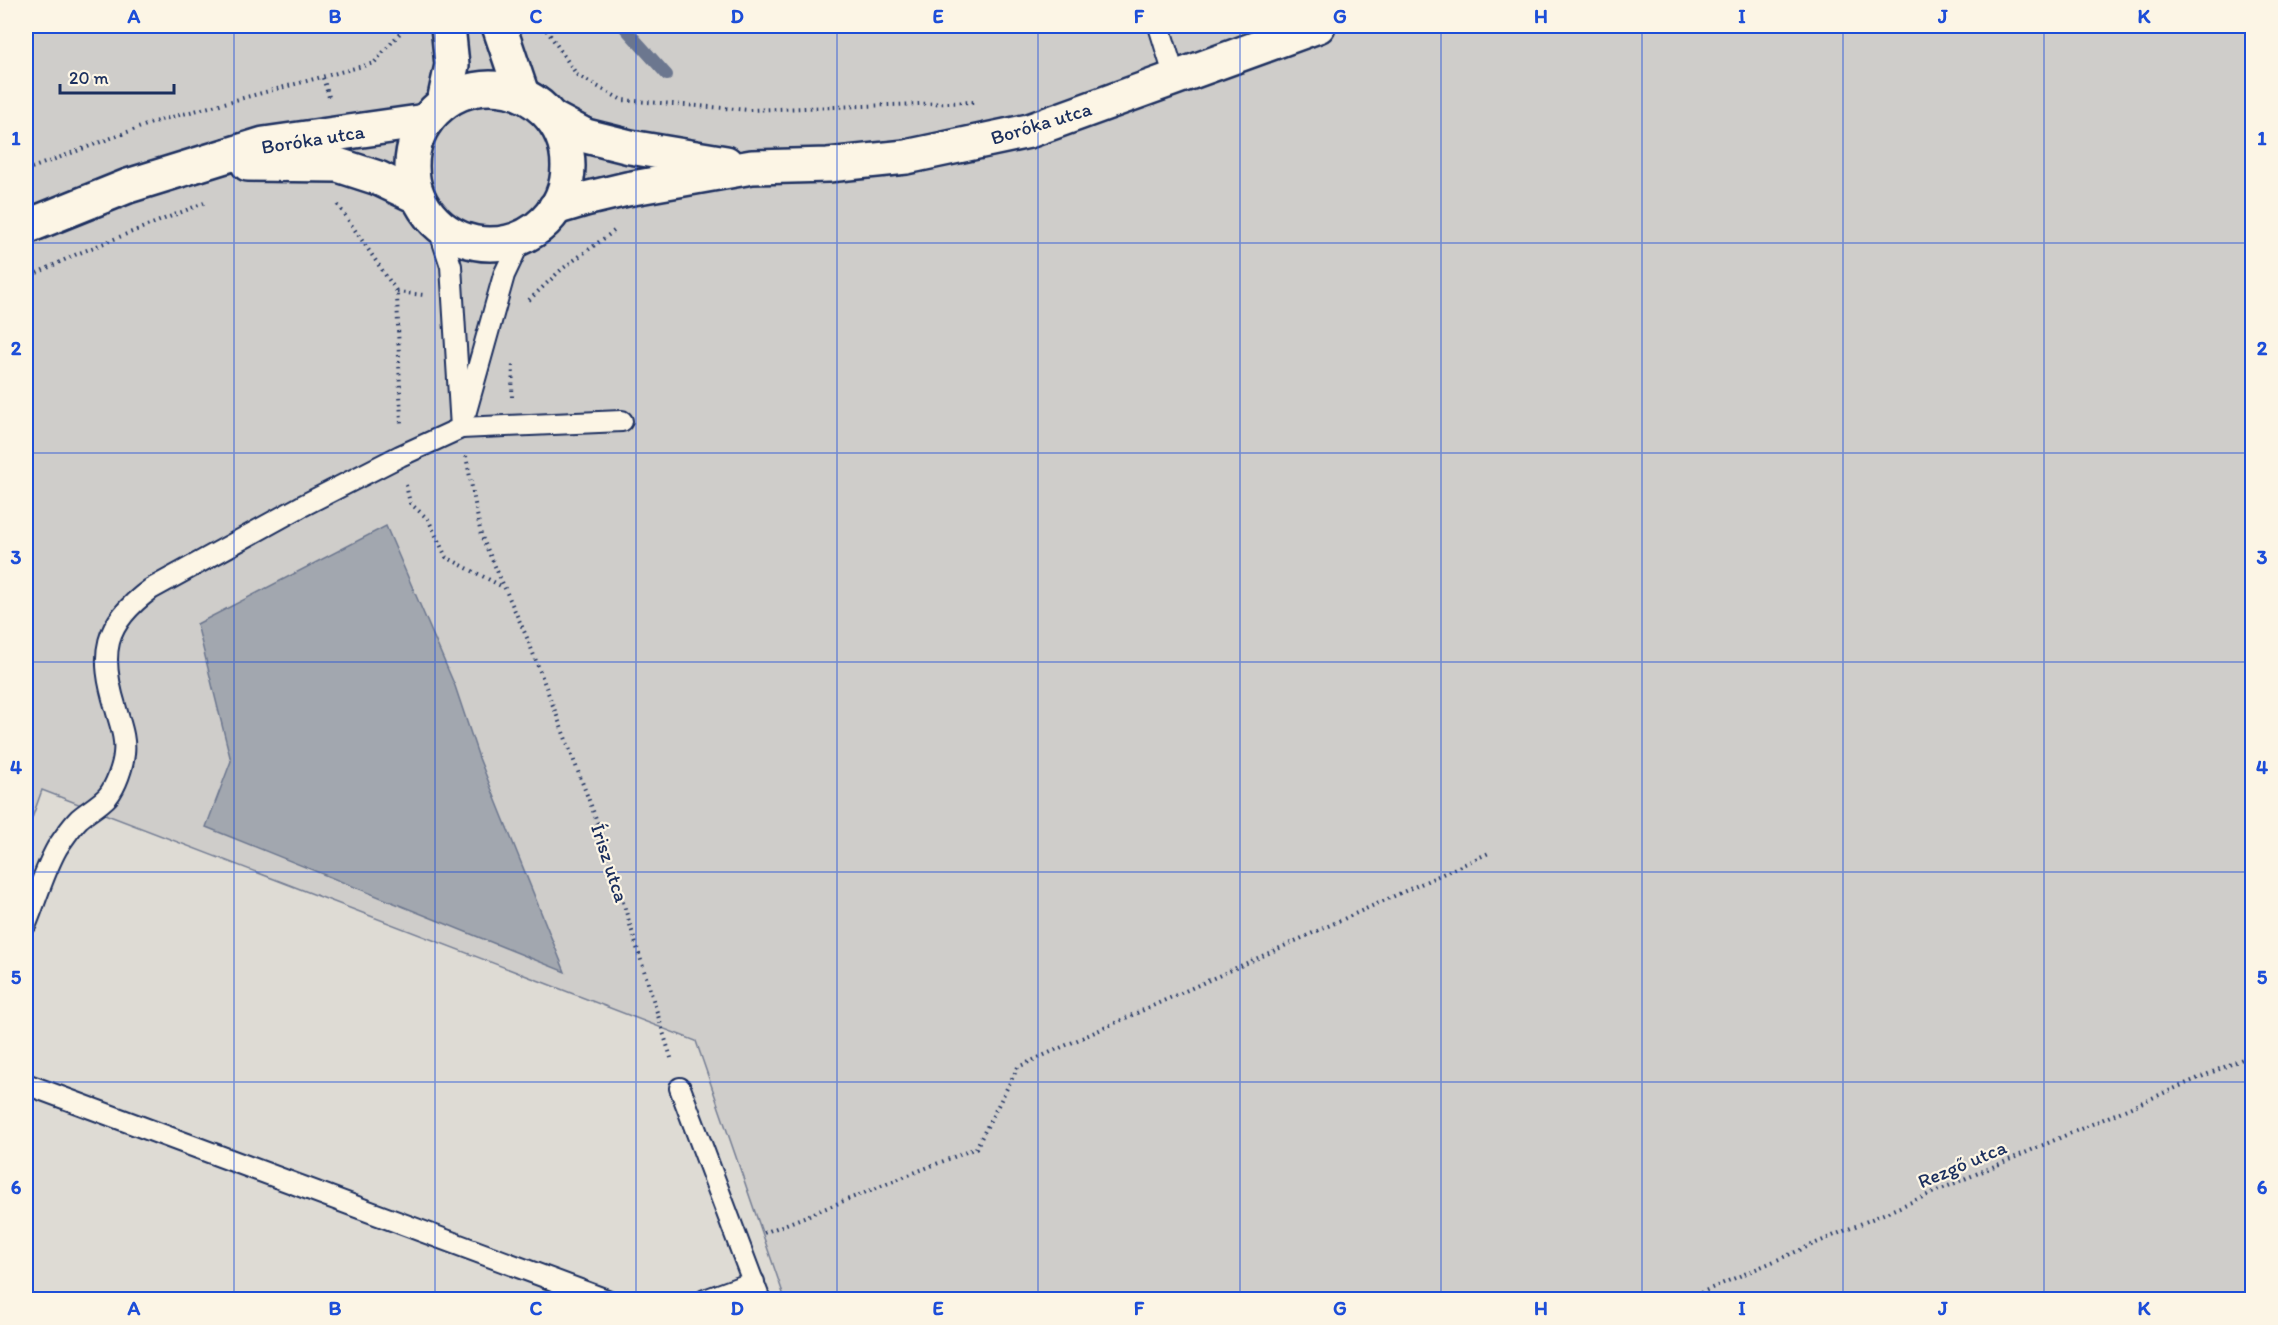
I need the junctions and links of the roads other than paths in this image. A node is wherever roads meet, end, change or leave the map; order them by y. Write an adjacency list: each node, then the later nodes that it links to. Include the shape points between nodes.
1 (448, 26): 7 (street, via 452,65)
2 (500, 26): 6 (street)
3 (1159, 26): 5 (lane)
4 (1318, 26): 5 (street, Boróka utca)
5 (1175, 78): 10 (street, Boróka utca, via 1029,131 906,158)
6 (522, 94): 7 (street, via 482,87 463,92); 8 (street)
7 (435, 111): 9 (street, Boróka utca); 11 (street, via 414,145)
8 (552, 118): 10 (street, Boróka utca, via 586,136 630,147); 12 (street, via 564,139 568,162 565,186)
9 (338, 149): 11 (street, Boróka utca, via 378,178); 14 (street, Boróka utca, via 201,164 128,186)
10 (752, 167): 12 (street, Boróka utca, via 627,189)
11 (418, 197): 13 (street)
12 (555, 208): 15 (street, via 541,225)
13 (437, 223): 15 (street, via 471,241 497,243); 17 (lane, via 451,266)
14 (26, 227)
15 (522, 237): 17 (lane, via 504,275)
16 (622, 421): 17 (lane)
17 (461, 428): 18 (lane, via 302,506 132,603 118,619 107,653 106,671 124,737 117,779 108,795 78,820 57,849)
18 (26, 924)
19 (26, 1084): 22 (lane)
20 (680, 1088): 21 (lane)
21 (757, 1291): 23 (lane)
22 (607, 1299)
23 (705, 1299)

